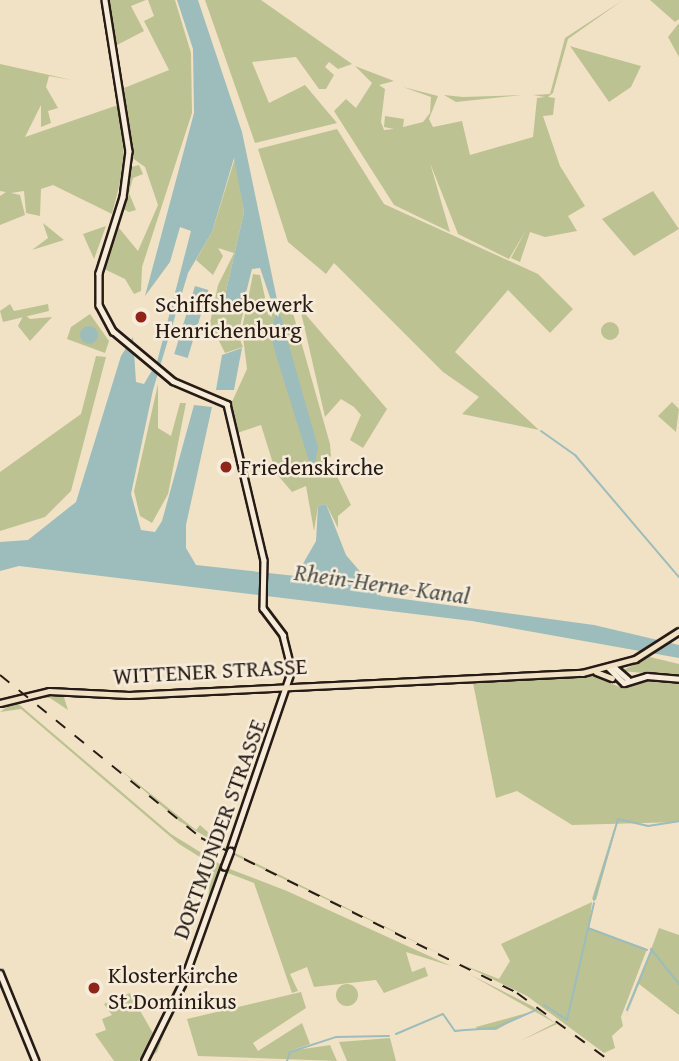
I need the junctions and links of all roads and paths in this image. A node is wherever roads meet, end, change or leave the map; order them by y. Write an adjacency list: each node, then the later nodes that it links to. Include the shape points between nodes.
1 (105, 0): 8 (main road, via 129,151 97,292 104,318 161,372 219,397 229,409 265,573 264,612 287,643)
2 (679, 631): 3 (main road, via 643,655)
3 (611, 668): 4 (main road); 5 (main road); 7 (main road, via 617,677)
4 (593, 671): 5 (main road); 8 (main road, WITTENER STRASSE)
5 (612, 678): 7 (main road)
6 (679, 678): 7 (main road)
7 (632, 680)
8 (289, 683): 9 (main road, WITTENER STRASSE, via 128,695 38,691); 12 (main road, DORTMUNDER STRASSE, bridge, via 183,984)
9 (0, 703)
10 (0, 973): 11 (main road)
11 (36, 1061)
12 (144, 1061)

